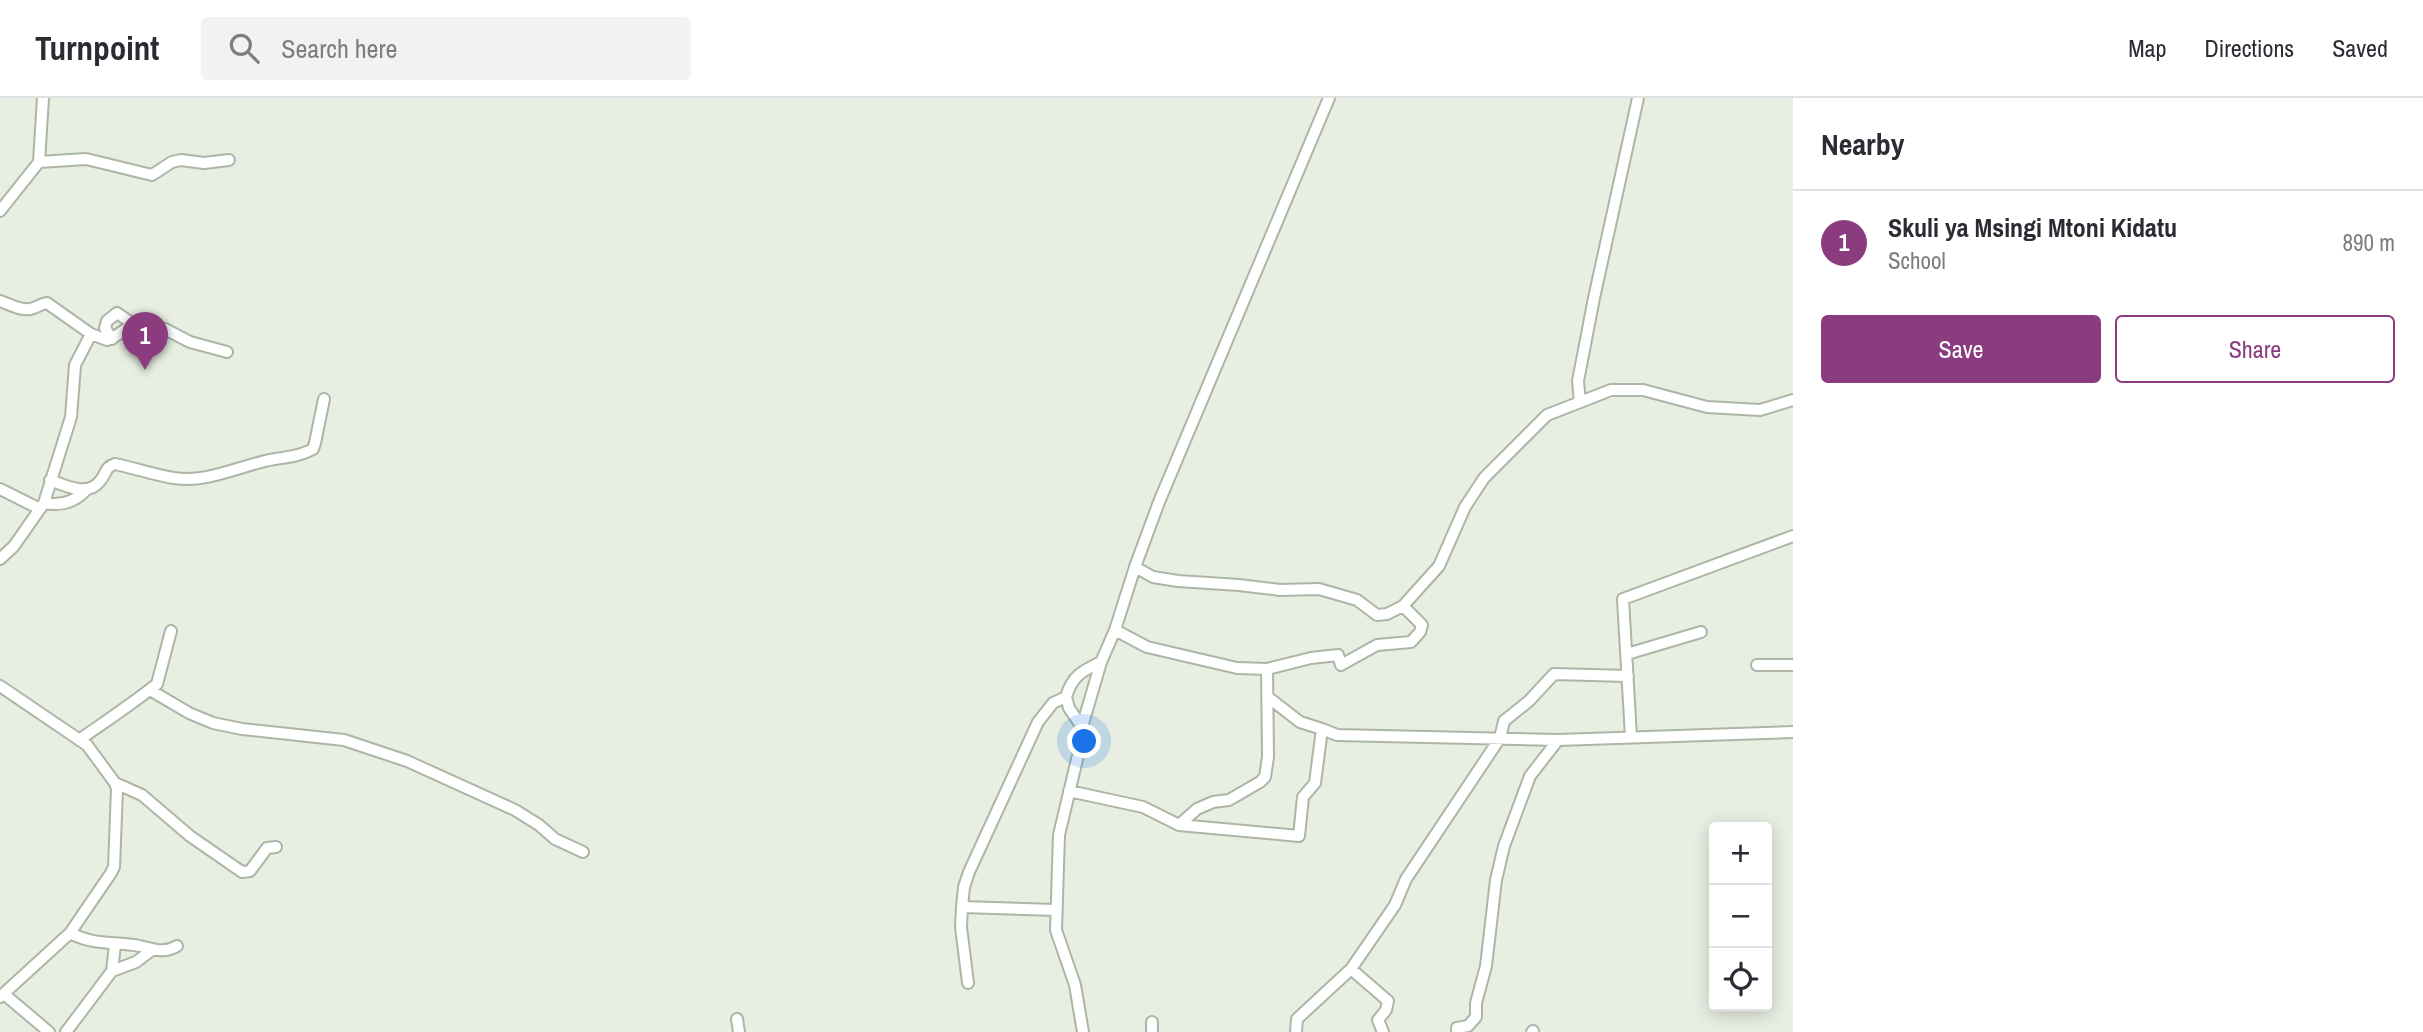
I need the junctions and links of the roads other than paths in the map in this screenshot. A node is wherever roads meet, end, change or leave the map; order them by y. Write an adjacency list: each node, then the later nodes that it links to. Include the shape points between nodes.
1 (43, 98): 5 (street)
2 (1329, 98): 21 (street)
3 (1638, 98): 14 (street, via 1578,381)
4 (229, 160): 5 (street, via 181,160 152,175 86,159)
5 (39, 162): 6 (street)
6 (0, 211)
7 (0, 301): 9 (street, via 23,309 47,303)
8 (133, 324): 10 (street); 10 (street, via 117,313 111,317 105,328); 11 (street, via 165,329 176,337)
9 (91, 334): 10 (street); 15 (street, via 75,365 71,417)
10 (112, 339)
11 (227, 352)
12 (324, 399): 17 (street, via 316,443 308,452 192,479 115,464)
13 (1793, 400): 14 (street, via 1760,410 1707,407 1643,390 1611,390)
14 (1580, 402): 22 (street, via 1547,415 1484,478 1465,507 1439,566)
15 (51, 480): 17 (street); 18 (street)
16 (0, 489): 18 (street)
17 (86, 490): 18 (street, via 68,502)
18 (42, 506): 20 (street, via 14,546)
19 (1793, 536): 26 (street, via 1623,599)
20 (1, 556)
21 (1135, 567): 22 (street, via 1153,577 1178,581 1318,589 1357,600 1377,615); 23 (street)
22 (1403, 606): 30 (street, via 1422,625 1411,642 1377,645 1341,665 1338,655)
23 (1115, 630): 27 (street); 30 (street, via 1147,647 1181,656)
24 (171, 631): 33 (street, via 158,684)
25 (1701, 632): 26 (street)
26 (1627, 654): 31 (street)
27 (1101, 662): 34 (street, via 1082,671); 36 (street)
28 (1757, 665): 29 (street)
29 (1793, 665)
30 (1267, 669): 35 (street)
31 (1628, 676): 39 (street, via 1554,674 1504,720); 40 (street)
32 (0, 686): 41 (street)
33 (150, 690): 41 (street); 47 (street, via 212,723 344,740 407,761 515,810 555,839)
34 (1066, 697): 36 (street); 48 (street, via 1053,702 1038,722 973,863)
35 (1269, 698): 37 (street, via 1300,722); 45 (street, via 1265,777 1229,800 1197,809)
36 (1082, 727): 44 (street)
37 (1322, 729): 39 (street, via 1337,735); 45 (street, via 1315,783 1303,797 1299,836)
38 (1793, 732): 40 (street)
39 (1500, 737): 42 (street); 54 (street)
40 (1631, 737): 42 (street)
41 (79, 740): 43 (street)
42 (1558, 740): 65 (street, via 1530,776 1504,846 1476,1017)
43 (115, 783): 46 (street, via 142,795 242,872 250,871 267,848); 50 (street, via 114,867)
44 (1069, 791): 45 (street, via 1143,807); 49 (street, via 1059,835)
45 (1180, 825)
46 (276, 847)
47 (583, 852)
48 (962, 907): 49 (street); 56 (street)
49 (1056, 910): 62 (street, via 1056,930 1075,985)
50 (69, 933): 51 (street); 57 (street)
51 (115, 945): 53 (street); 55 (street)
52 (177, 946): 53 (street, via 170,951)
53 (152, 950): 55 (street)
54 (1351, 969): 63 (street, via 1297,1018); 64 (street, via 1388,1001 1378,1020)
55 (112, 971): 60 (street)
56 (968, 983)
57 (2, 995): 59 (street)
58 (737, 1019): 61 (street)
59 (49, 1032)
60 (66, 1032)
61 (739, 1032)
62 (1083, 1032)
63 (1296, 1032)
64 (1383, 1032)
65 (1457, 1032)

